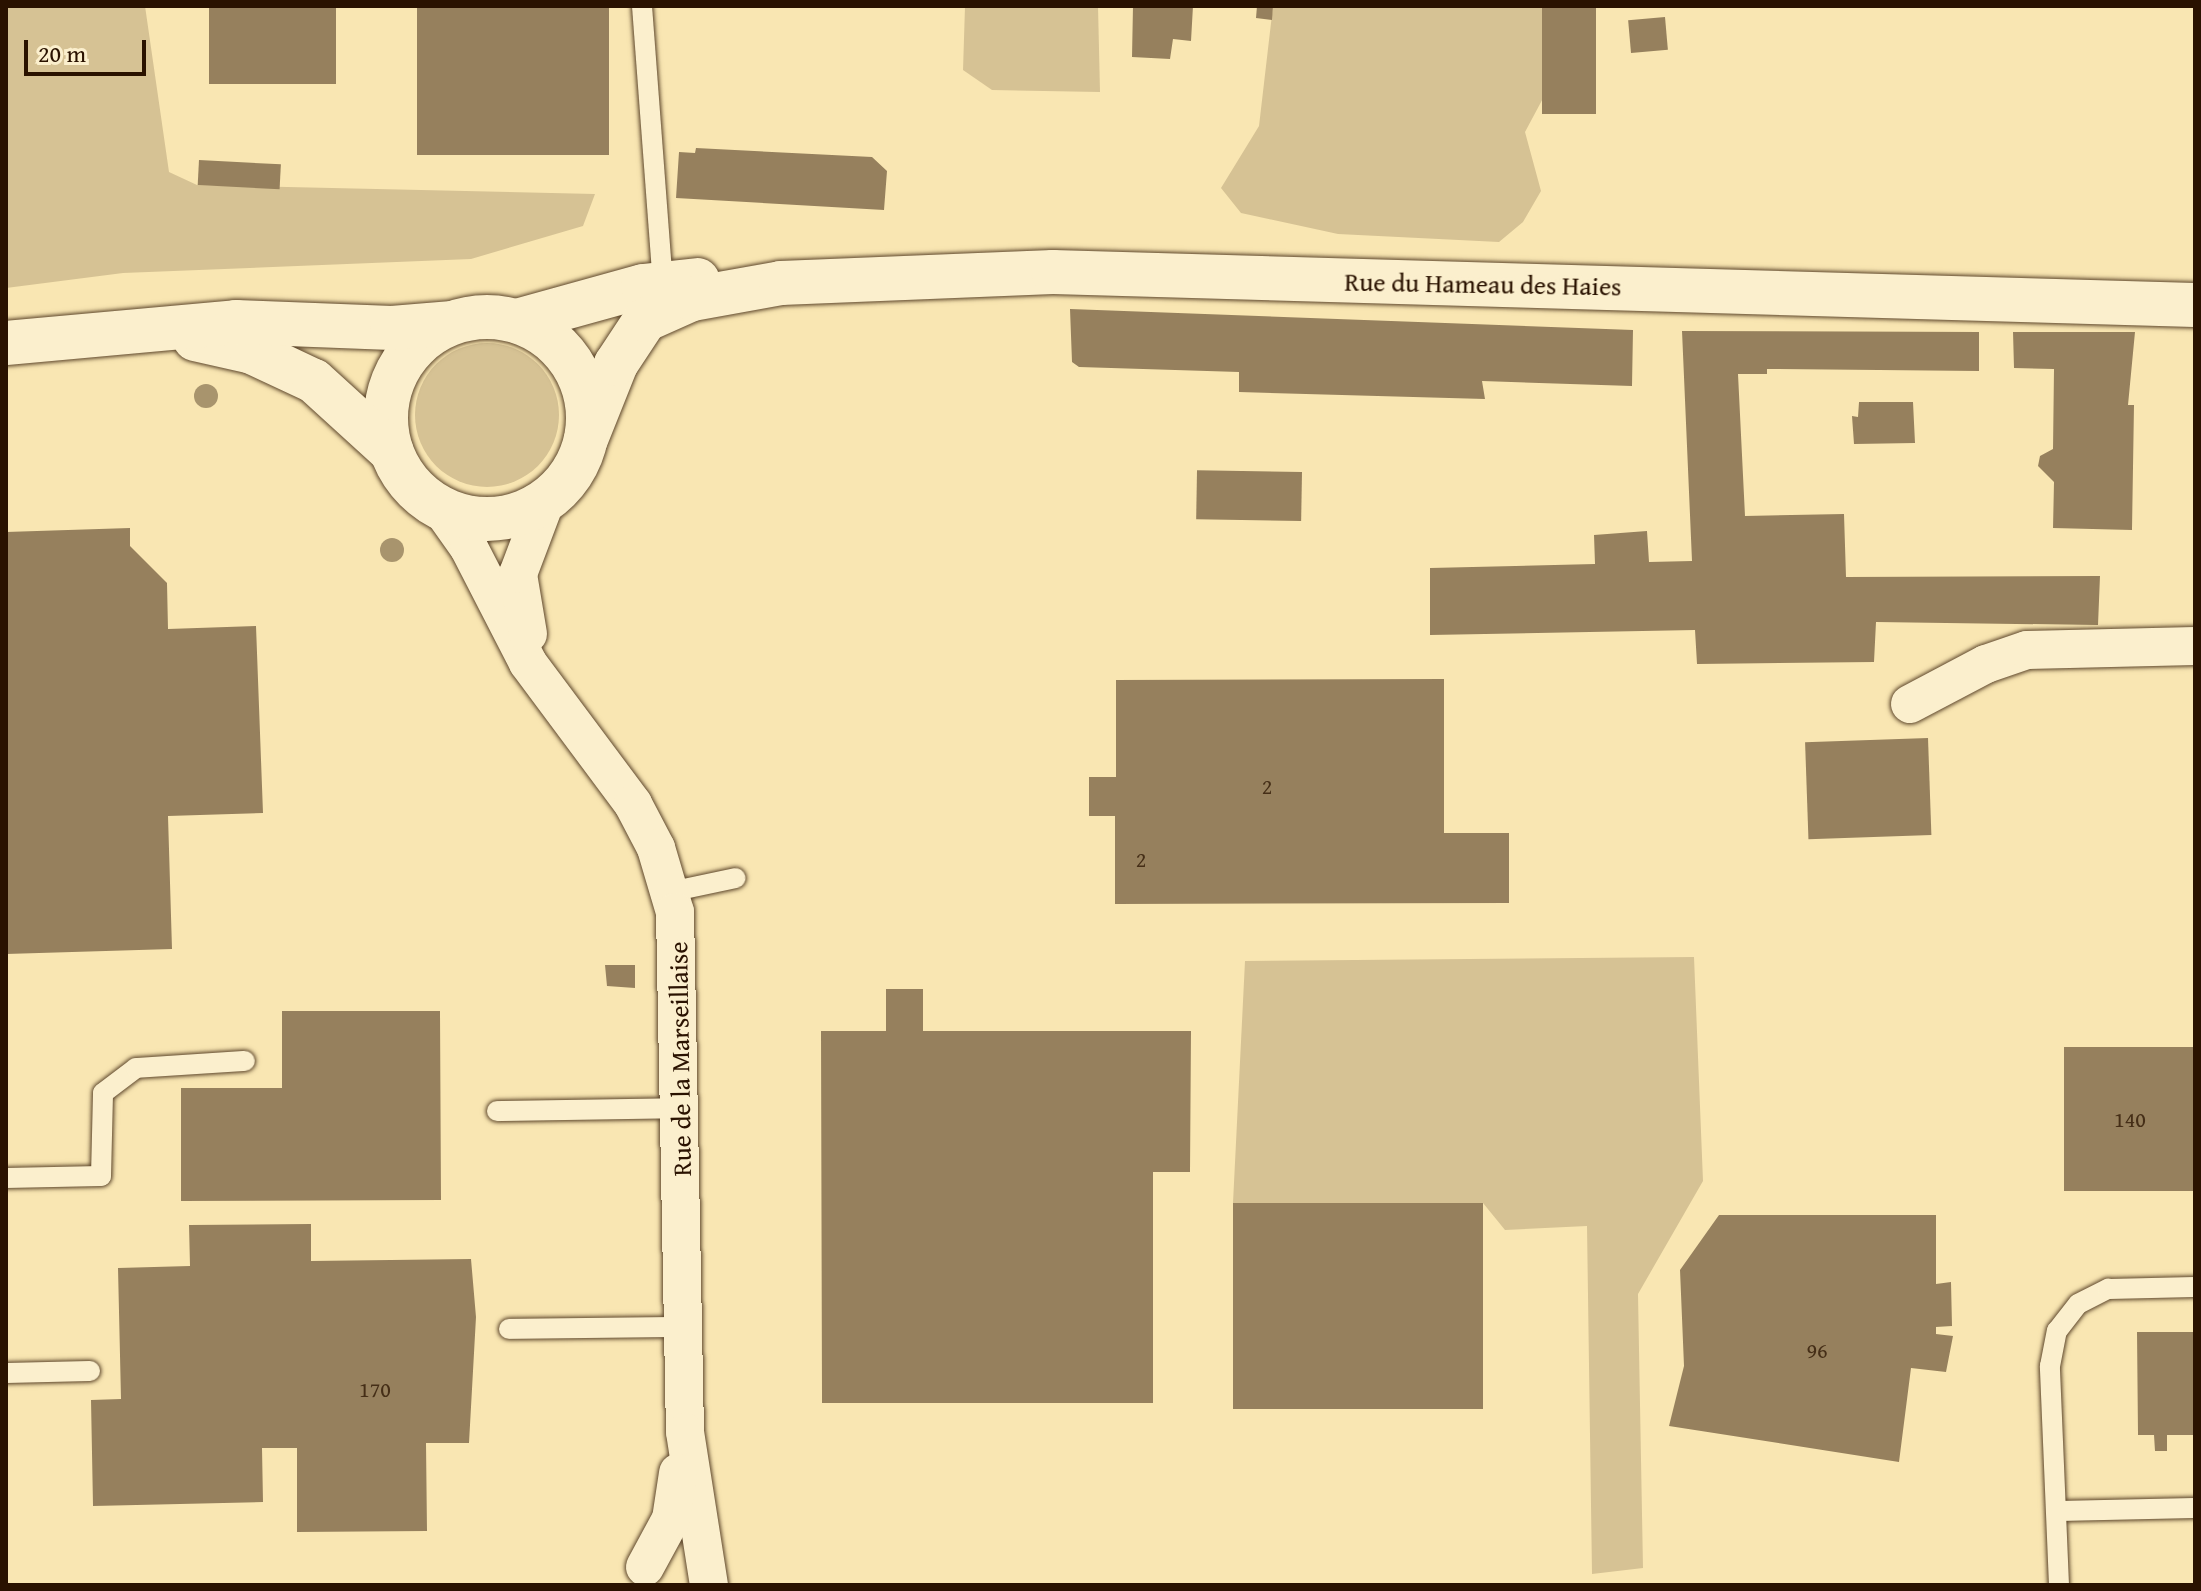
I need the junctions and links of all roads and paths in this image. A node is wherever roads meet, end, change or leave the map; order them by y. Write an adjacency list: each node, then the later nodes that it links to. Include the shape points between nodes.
1 (642, 6): 2 (lane)
2 (665, 295): 3 (street, Rue du Hameau des Haies, via 772,284 1053,272); 5 (street, Rue du Hameau des Haies); 8 (street, via 627,343)
3 (2195, 305)
4 (459, 321): 5 (street); 6 (street, via 392,328 236,322); 9 (street, via 416,347 395,378 387,415)
5 (517, 321): 8 (street, via 549,339 574,367 587,401)
6 (133, 334): 7 (street); 9 (street, via 207,340 284,365 341,401)
7 (6, 343)
8 (586, 439): 10 (street, via 572,473)
9 (392, 452): 11 (street, via 411,484)
10 (546, 500): 11 (street, via 488,519); 14 (street, Rue de la Marseillaise, via 524,545 517,590 537,656)
11 (440, 507): 14 (street, Rue de la Marseillaise, via 469,548 528,663)
12 (2195, 646): 13 (street, via 2027,650 1986,664)
13 (1910, 704)
14 (569, 715): 16 (street, Rue de la Marseillaise, via 633,804)
15 (736, 878): 16 (lane)
16 (670, 892): 18 (street, Rue de la Marseillaise, via 680,961)
17 (245, 1061): 20 (lane, via 136,1068 103,1093 101,1176)
18 (681, 1108): 19 (lane); 22 (street, Rue de la Marseillaise)
19 (497, 1111)
20 (6, 1178)
21 (2195, 1287): 28 (lane, via 2108,1289 2078,1304 2057,1331 2050,1366)
22 (684, 1327): 23 (lane); 26 (street, Rue de la Marseillaise)
23 (509, 1329)
24 (90, 1371): 25 (lane)
25 (6, 1373)
26 (685, 1432): 29 (street, Rue de la Marseillaise, via 671,1519); 30 (street, Rue de la Marseillaise)
27 (2195, 1508): 28 (lane)
28 (2058, 1511): 31 (lane)
29 (632, 1576): 30 (street, via 681,1568)
30 (708, 1585)
31 (2059, 1585)

